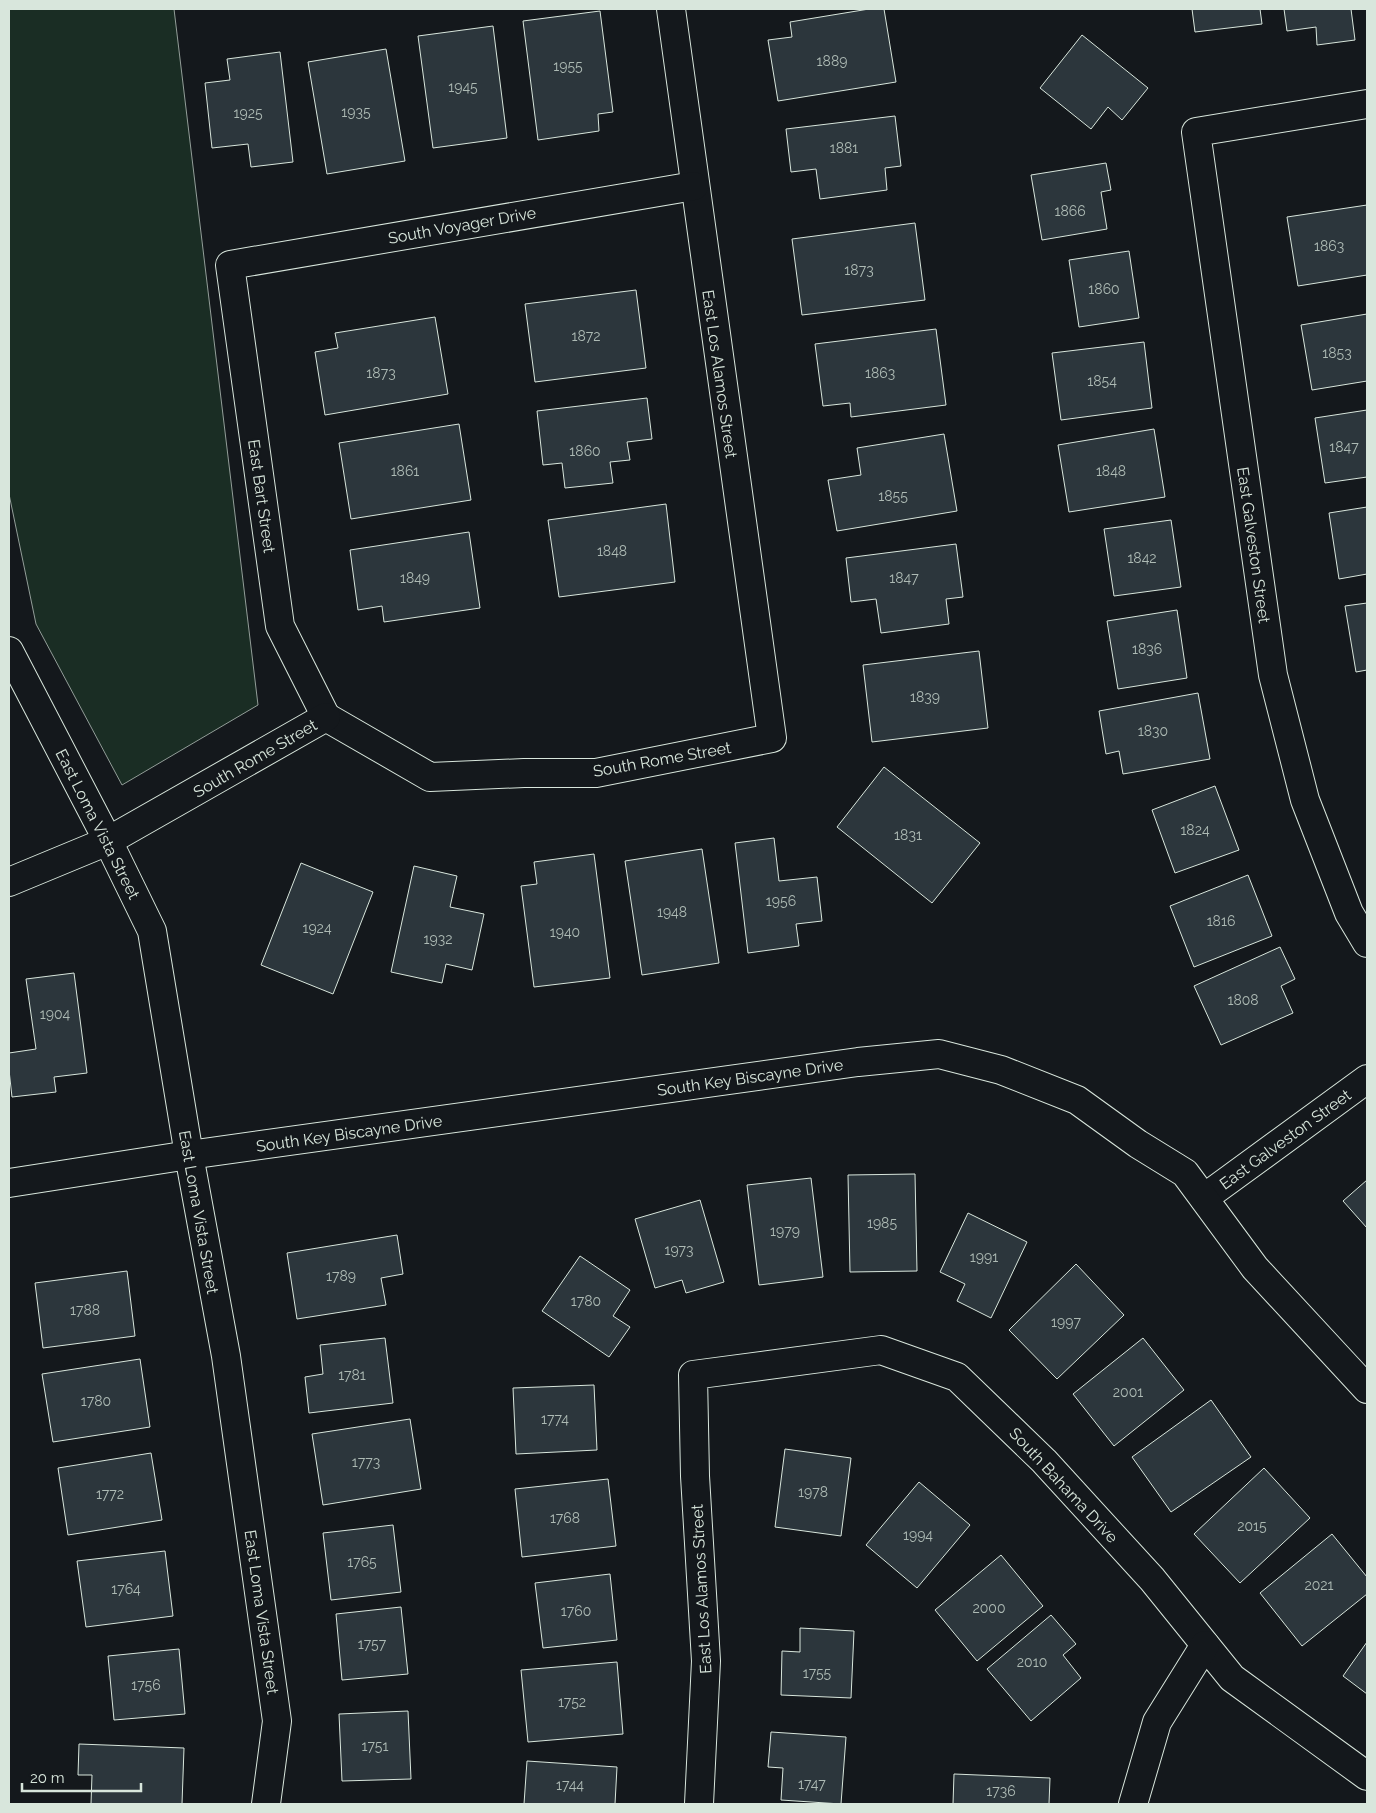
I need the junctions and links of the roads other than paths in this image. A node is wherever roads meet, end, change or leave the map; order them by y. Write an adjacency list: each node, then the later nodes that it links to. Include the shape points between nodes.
1 (670, 9): 3 (street, East Los Alamos Street)
2 (1367, 104): 10 (street, East Galveston Street, via 1196,132 1273,675 1305,800 1349,913)
3 (694, 186): 4 (street, South Voyager Drive); 7 (street, East Los Alamos Street)
4 (230, 265): 6 (street, East Bart Street, via 280,626)
5 (9, 651): 8 (street, East Loma Vista Street)
6 (326, 717): 7 (street, South Rome Street, via 430,777 596,773); 8 (street, South Rome Street)
7 (772, 738)
8 (108, 841): 9 (street, South Rome Street); 12 (street, East Loma Vista Street, via 152,931)
9 (9, 882)
10 (1367, 943)
11 (1367, 1079): 14 (street, East Galveston Street)
12 (189, 1155): 13 (street, South Key Biscayne Drive); 14 (street, South Key Biscayne Drive, via 858,1062 939,1054 1001,1070 1077,1100 1185,1173); 19 (street, East Loma Vista Street, via 226,1356 277,1721)
13 (9, 1183)
14 (1204, 1198): 16 (street, South Key Biscayne Drive, via 1255,1268)
15 (692, 1375): 17 (street, South Bahama Drive, via 881,1350 957,1377 1044,1460 1152,1579); 20 (street, East Los Alamos Street, via 706,1661)
16 (1367, 1389)
17 (1205, 1645): 18 (street, South Bahama Drive, via 1232,1678); 21 (street, via 1157,1722)
18 (1367, 1776)
19 (266, 1804)
20 (699, 1804)
21 (1133, 1804)

